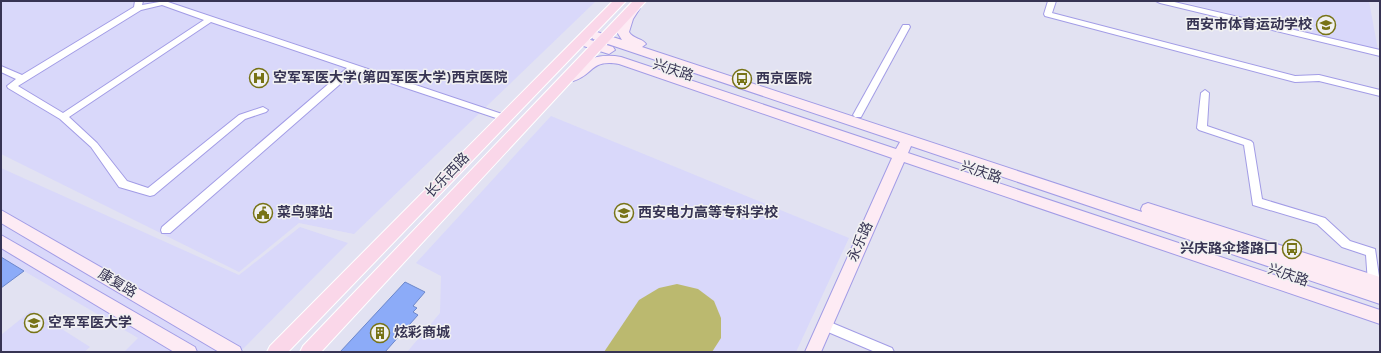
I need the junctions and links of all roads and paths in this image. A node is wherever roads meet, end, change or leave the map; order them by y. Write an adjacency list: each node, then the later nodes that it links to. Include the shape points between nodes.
1 (620, 1): 9 (main road, 长乐西路)
2 (1052, 1): 19 (street, via 1048,14 1295,79 1319,78)
3 (1160, 1): 11 (street)
4 (163, 2): 5 (street); 7 (street)
5 (138, 4): 16 (street)
6 (637, 4): 10 (main road, 长乐西路); 21 (street, via 627,19 623,32 627,40)
7 (210, 19): 13 (street); 22 (street)
8 (906, 27): 21 (street)
9 (585, 37): 10 (street, 兴庆路); 23 (main road, 长乐西路)
10 (601, 43): 12 (street, 兴庆路); 17 (main road, 长乐西路); 24 (street, 兴庆路)
11 (1380, 53)
12 (637, 60): 15 (street); 24 (street, 兴庆路)
13 (354, 67): 23 (street); 26 (street)
14 (1, 69): 16 (street)
15 (651, 71): 17 (street, via 602,58 586,65); 24 (street)
16 (23, 79): 22 (street, via 11,86)
17 (555, 91): 34 (main road, 长乐西路)
18 (1205, 93): 28 (street, via 1202,128 1248,143 1257,202 1320,221 1346,244 1371,252)
19 (1380, 93)
20 (263, 110): 22 (street, via 242,117 150,192 123,184 94,145)
21 (858, 115): 24 (street)
22 (63, 116)
23 (505, 118): 33 (main road, 长乐西路)
24 (905, 143): 28 (street); 29 (street); 30 (street, 永乐路)
25 (1, 216): 32 (street, 康复路)
26 (166, 230)
27 (1, 241): 31 (street, 康复路)
28 (1377, 284)
29 (1379, 310)
30 (825, 325): 35 (street, 永乐路); 36 (street)
31 (189, 352)
32 (234, 352)
33 (276, 352)
34 (309, 352)
35 (813, 352)
36 (888, 352)

